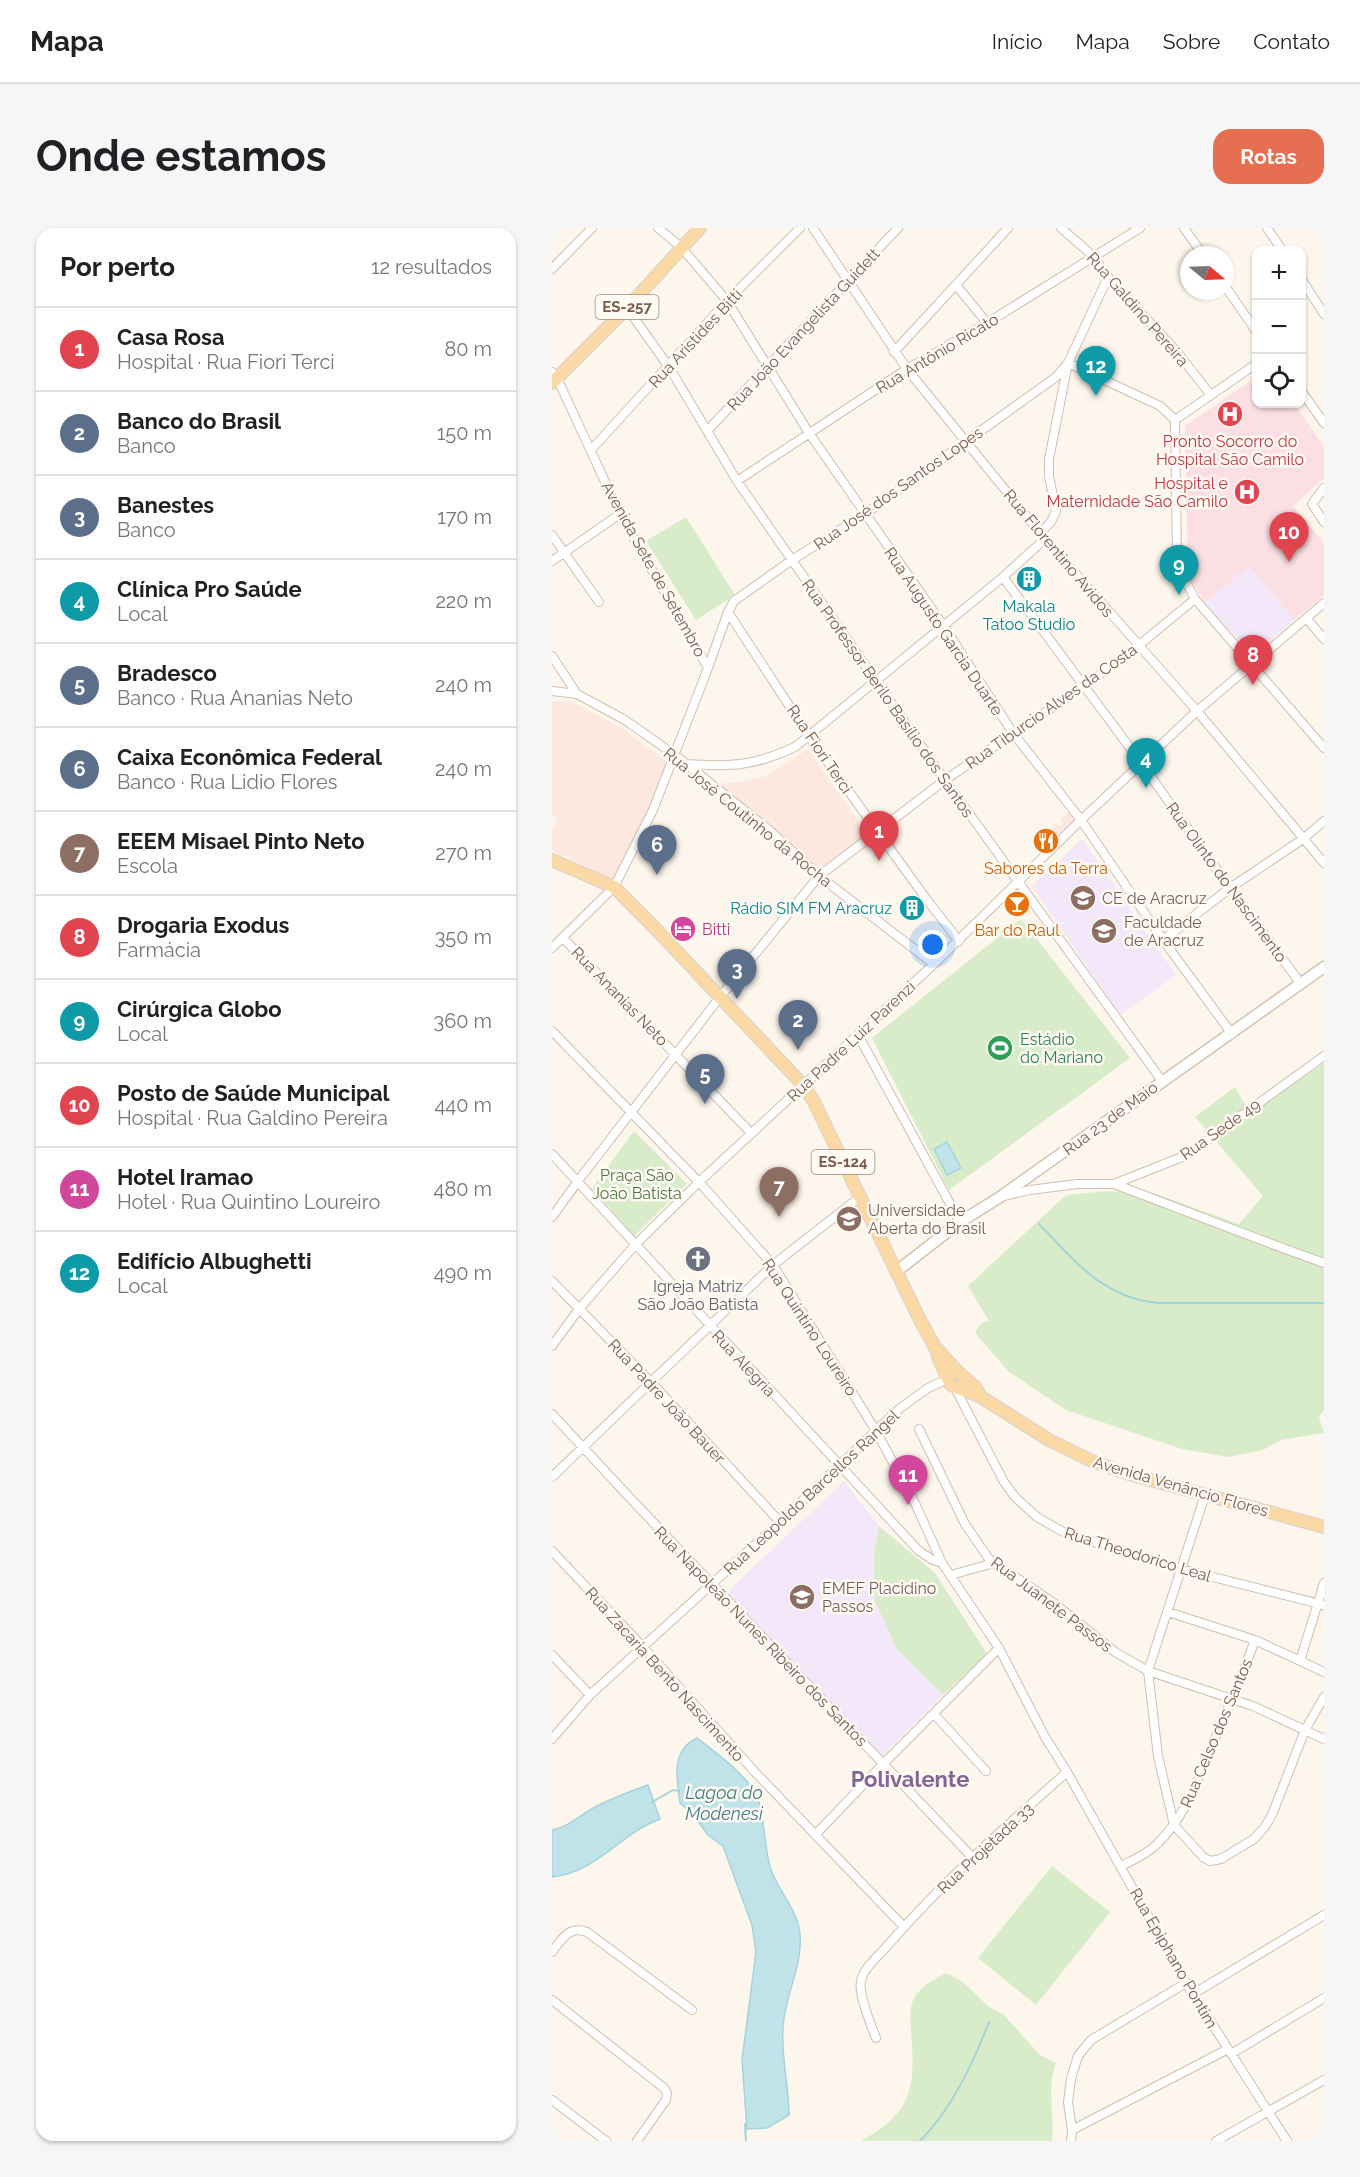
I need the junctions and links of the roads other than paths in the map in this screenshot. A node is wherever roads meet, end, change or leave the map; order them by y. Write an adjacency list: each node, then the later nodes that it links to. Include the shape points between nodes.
1 (592, 228): 16 (street)
2 (658, 228): 14 (street, Rua Augusto Garcia Duarte)
3 (700, 228): 14 (main road, ES-257)
4 (800, 228): 22 (street, Rua Aristides Bitti)
5 (813, 228): 18 (street, Rua Florentino Avidos)
6 (898, 228): 18 (street, Rua João Evangelista Guidett)
7 (1008, 228): 19 (street)
8 (1061, 228): 15 (street, Rua Galdino Pereira)
9 (1140, 228): 15 (street, Rua Antônio Ricato)
10 (1184, 228): 12 (street)
11 (1267, 228): 13 (street)
12 (1197, 246)
13 (1279, 246)
14 (681, 248): 22 (street, Rua Augusto Garcia Duarte); 23 (main road, ES-257)
15 (1093, 256): 17 (street, Rua Galdino Pereira); 25 (street, Rua Antônio Ricato)
16 (552, 267)
17 (1108, 277): 28 (street); 34 (street, Rua Galdino Pereira, via 1178,352)
18 (846, 281): 27 (street, Rua Florentino Avidos); 31 (street, Rua João Evangelista Guidett)
19 (956, 285): 25 (street); 27 (street)
20 (1306, 286): 24 (street)
21 (1234, 299): 26 (street)
22 (728, 301): 29 (street, Rua Aristides Bitti); 31 (street, Rua Augusto Garcia Duarte)
23 (627, 308): 29 (street, Rua Professor Berilo Basílio dos Santos); 33 (main road, ES-257)
24 (1324, 314)
25 (987, 323): 32 (street, Rua Antônio Ricato)
26 (1252, 324)
27 (894, 352): 32 (street, Rua Florentino Avidos)
28 (1068, 363): 36 (street, via 1160,406); 40 (street, Rua José dos Santos Lopes, via 1056,377); 48 (street, via 1049,459 1056,511)
29 (669, 367): 38 (street, Rua Professor Berilo Basílio dos Santos); 41 (street, Rua Aristides Bitti)
30 (1252, 367): 34 (street)
31 (767, 368): 38 (street, Rua João Evangelista Guidett); 39 (street, Rua Augusto Garcia Duarte)
32 (907, 369): 39 (street, Rua Antônio Ricato); 40 (street, Rua Florentino Avidos)
33 (554, 378): 41 (street, Avenida Sete de Setembro)
34 (1210, 393): 36 (street)
35 (1306, 398): 37 (street)
36 (1174, 420): 53 (street, via 1177,557)
37 (1324, 423)
38 (708, 430): 42 (street, Rua Professor Berilo Basílio dos Santos)
39 (809, 433): 42 (street, Rua Antônio Ricato); 45 (street, Rua Augusto Garcia Duarte)
40 (965, 441): 45 (street, Rua José dos Santos Lopes); 48 (street, Rua Florentino Avidos)
41 (591, 450): 44 (street, Avenida Sete de Setembro)
42 (737, 481): 50 (street, Rua Professor Berilo Basílio dos Santos)
43 (1324, 488): 46 (street, via 1313,500 1312,508)
44 (620, 514): 49 (street); 63 (street, Avenida Sete de Setembro)
45 (865, 514): 50 (street, Rua José dos Santos Lopes); 58 (street, Rua Augusto Garcia Duarte)
46 (1324, 522)
47 (552, 535): 49 (street)
48 (1043, 536): 52 (street); 60 (street, Rua Florentino Avidos)
49 (564, 552): 51 (street); 54 (street)
50 (792, 560): 56 (street, Rua José dos Santos Lopes, via 745,592); 64 (street, Rua Professor Berilo Basílio dos Santos)
51 (552, 561)
52 (1003, 577): 58 (street); 65 (street, Rua Olinto do Nascimento)
53 (1195, 599): 60 (street, Rua Tiburcio Alves da Costa); 62 (street)
54 (599, 602)
55 (1324, 603): 57 (street, Rua Padre Luiz Parenzi)
56 (728, 612): 63 (street); 70 (street, Rua Fiori Terci)
57 (1307, 619): 59 (street); 62 (street, Rua Padre Luiz Parenzi)
58 (943, 625): 64 (street); 69 (street, Rua Augusto Garcia Duarte)
59 (1324, 639)
60 (1138, 646): 65 (street, Rua Tiburcio Alves da Costa); 68 (street, Rua Florentino Avidos)
61 (552, 656): 67 (street)
62 (1252, 664): 68 (street, Rua Padre Luiz Parenzi); 71 (street)
63 (708, 668): 72 (street)
64 (875, 680): 70 (street); 75 (street, Rua Professor Berilo Basílio dos Santos)
65 (1085, 685): 69 (street, Rua Tiburcio Alves da Costa); 74 (street, Rua Olinto do Nascimento)
66 (552, 691): 67 (street, Rua José Coutinho da Rocha)
67 (577, 694): 72 (street, Rua José Coutinho da Rocha, via 625,720)
68 (1197, 711): 74 (street, Rua Padre Luiz Parenzi); 79 (street, Rua Florentino Avidos)
69 (1013, 733): 75 (street, Rua Tiburcio Alves da Costa); 76 (street, Rua Augusto Garcia Duarte)
70 (809, 736): 73 (street, via 795,747 757,761 727,766); 78 (street, Rua Fiori Terci)
71 (1324, 748)
72 (675, 755): 73 (street, Rua José Coutinho da Rocha); 84 (street)
73 (685, 764): 82 (street, Rua José Coutinho da Rocha, via 769,830)
74 (1142, 764): 76 (street, Rua Padre Luiz Parenzi); 85 (street, Rua Olinto do Nascimento)
75 (945, 780): 78 (street, Rua Tiburcio Alves da Costa); 83 (street, Rua Professor Berilo Basílio dos Santos)
76 (1081, 820): 83 (street, Rua Padre Luiz Parenzi); 88 (street, Rua Augusto Garcia Duarte)
77 (1324, 821): 79 (street)
78 (878, 832): 82 (street, Rua Tiburcio Alves da Costa); 87 (street, Rua Fiori Terci)
79 (1303, 839): 81 (street, Rua Florentino Avidos); 85 (street)
80 (552, 860): 84 (main road, Avenida Venâncio Flores / ES-124)
81 (1324, 863)
82 (819, 876): 90 (street, Rua José Coutinho da Rocha); 93 (street, Rua Tiburcio Alves da Costa)
83 (1018, 883): 87 (street, Rua Padre Luiz Parenzi); 99 (street, Rua Professor Berilo Basílio dos Santos)
84 (614, 888): 86 (street); 93 (main road, Avenida Venâncio Flores / ES-124)
85 (1230, 888): 88 (street); 92 (street, Rua Olinto do Nascimento)
86 (563, 938): 89 (street); 97 (street, Rua Ananias Neto)
87 (958, 940): 90 (street, Rua Padre Luiz Parenzi)
88 (1163, 940): 95 (street, Rua Augusto Garcia Duarte)
89 (552, 948)
90 (934, 964): 96 (street, Rua Padre Luiz Parenzi)
91 (1324, 967): 92 (street, Rua 23 de Maio)
92 (1301, 984): 95 (street, Rua 23 de Maio)
93 (720, 997): 97 (street, Rua Tiburcio Alves da Costa); 100 (main road, Avenida Venâncio Flores / ES-124)
94 (552, 1031): 101 (street, Rua Quintino Loureiro)
95 (1232, 1034): 99 (street, Rua 23 de Maio)
96 (858, 1035): 100 (street, Rua Padre Luiz Parenzi); 110 (street)
97 (676, 1054): 101 (street, Rua Tiburcio Alves da Costa); 102 (street, Rua Ananias Neto)
98 (1324, 1056): 106 (street, Rua Sede 49, via 1187,1155)
99 (1161, 1081): 108 (street, Rua 23 de Maio)
100 (803, 1085): 102 (street, Rua Padre Luiz Parenzi); 107 (main road, Avenida Venâncio Flores / ES-124)
101 (631, 1112): 104 (street, Rua Tiburcio Alves da Costa); 105 (street, Rua Quintino Loureiro)
102 (751, 1132): 105 (street, Rua Padre Luiz Parenzi)
103 (552, 1154): 104 (street, Rua Alegria)
104 (578, 1181): 109 (street, Rua Tiburcio Alves da Costa); 111 (street, Rua Alegria)
105 (699, 1182): 111 (street, Rua Padre Luiz Parenzi); 113 (street, Rua Quintino Loureiro)
106 (1114, 1184): 108 (street, Rua Sede 49, via 1077,1184); 112 (street)
107 (860, 1197): 113 (street); 114 (main road, Avenida Venâncio Flores / ES-124)
108 (1000, 1197): 110 (street, Rua 23 de Maio)
109 (552, 1217)
110 (960, 1222): 114 (street, Rua 23 de Maio)
111 (634, 1245): 116 (street, Rua Padre Luiz Parenzi); 117 (street, Rua Alegria)
112 (1324, 1263)
113 (773, 1265): 117 (street); 122 (street, Rua Quintino Loureiro)
114 (897, 1271): 119 (main road, Avenida Venâncio Flores / ES-124)
115 (552, 1281): 116 (street, Rua Padre João Bauer)
116 (579, 1309): 118 (street, Rua Padre Luiz Parenzi); 120 (street, Rua Padre João Bauer)
117 (711, 1327): 120 (street); 125 (street, Rua Alegria)
118 (552, 1346)
119 (952, 1380): 122 (street, Rua Leopoldo Barcellos Rangel, via 918,1394); 127 (main road, Avenida Venâncio Flores / ES-124, via 975,1387 981,1397 1049,1440 1092,1461); 133 (street, Rua Theodorico Leal, via 1004,1482 1037,1517 1065,1533)
120 (652, 1383): 124 (street); 128 (street, Rua Padre João Bauer)
121 (552, 1414): 124 (street, Rua Napoleão Nunes Ribeiro dos Santos)
122 (879, 1428): 125 (street, Rua Leopoldo Barcellos Rangel); 131 (street, Rua Quintino Loureiro)
123 (919, 1429): 132 (street, Rua Juanete Passos, via 965,1524)
124 (584, 1447): 126 (street); 136 (street, Rua Napoleão Nunes Ribeiro dos Santos)
125 (840, 1465): 128 (street, Rua Leopoldo Barcellos Rangel); 131 (street, Rua Alegria, via 919,1551)
126 (552, 1477)
127 (1205, 1495): 129 (main road, Avenida Venâncio Flores / ES-124); 133 (street)
128 (780, 1522): 136 (street, Rua Leopoldo Barcellos Rangel)
129 (1324, 1527)
130 (552, 1551): 140 (street, Rua Zacaria Bento Nascimento)
131 (942, 1563): 134 (street, Rua Quintino Loureiro)
132 (994, 1563): 134 (street); 144 (street, Rua Juanete Passos, via 1055,1604 1115,1652)
133 (1181, 1569): 137 (street, Rua Theodorico Leal); 138 (street)
134 (951, 1575): 141 (street, Rua Quintino Loureiro)
135 (1324, 1583): 137 (street)
136 (712, 1584): 140 (street, Rua Leopoldo Barcellos Rangel); 153 (street, Rua Napoleão Nunes Ribeiro dos Santos)
137 (1321, 1604): 143 (street)
138 (1168, 1612): 139 (street); 144 (street)
139 (1255, 1640): 143 (street); 148 (street, Rua Celso dos Santos)
140 (644, 1648): 146 (street, Rua Leopoldo Barcellos Rangel); 157 (street, Rua Zacaria Bento Nascimento)
141 (999, 1648): 149 (street); 155 (street, Rua Quintino Loureiro)
142 (552, 1655): 146 (street)
143 (1300, 1661): 145 (street)
144 (1148, 1671): 148 (street, Rua Juanete Passos); 156 (street, via 1158,1756)
145 (1324, 1672)
146 (590, 1695): 151 (street, Rua Leopoldo Barcellos Rangel)
147 (1324, 1697): 150 (street)
148 (1233, 1699): 150 (street, Rua Juanete Passos); 156 (street, Rua Celso dos Santos, via 1197,1785)
149 (934, 1714): 153 (street); 154 (street)
150 (1305, 1730): 152 (street, Rua Juanete Passos); 156 (street, via 1272,1815 1254,1839 1221,1859 1210,1861)
151 (552, 1738)
152 (1324, 1739)
153 (883, 1764): 157 (street); 158 (street, Rua Napoleão Nunes Ribeiro dos Santos)
154 (986, 1771)
155 (1067, 1772): 158 (street, Rua Projetada 33); 159 (street, Rua Epiphano Pontim)
156 (1174, 1825): 159 (street, Rua Celso dos Santos, via 1145,1854)
157 (816, 1834): 161 (street, Rua Zacaria Bento Nascimento)
158 (972, 1857): 161 (street, Rua Projetada 33)
159 (1120, 1866): 163 (street, Rua Epiphano Pontim)
160 (1324, 1916): 164 (street)
161 (904, 1927): 168 (street, Rua Projetada 33, via 861,1980 862,1998)
162 (552, 1952): 167 (street, via 574,1929 587,1932)
163 (1186, 1983): 164 (street, Rua Epiphano Pontim); 173 (street, via 1084,2048 1071,2079 1068,2102)
164 (1193, 1994): 169 (street, Rua Epiphano Pontim)
165 (1324, 1998): 169 (street)
166 (552, 2000): 175 (street, via 667,2093)
167 (692, 2010)
168 (876, 2038)
169 (1229, 2052): 172 (street, Rua Epiphano Pontim); 173 (street)
170 (1324, 2080): 172 (street)
171 (552, 2100): 174 (street)
172 (1269, 2113): 177 (street); 178 (street, Rua Epiphano Pontim)
173 (1072, 2130): 176 (street)
174 (606, 2141)
175 (637, 2141)
176 (1071, 2141)
177 (1216, 2141)
178 (1287, 2141)

